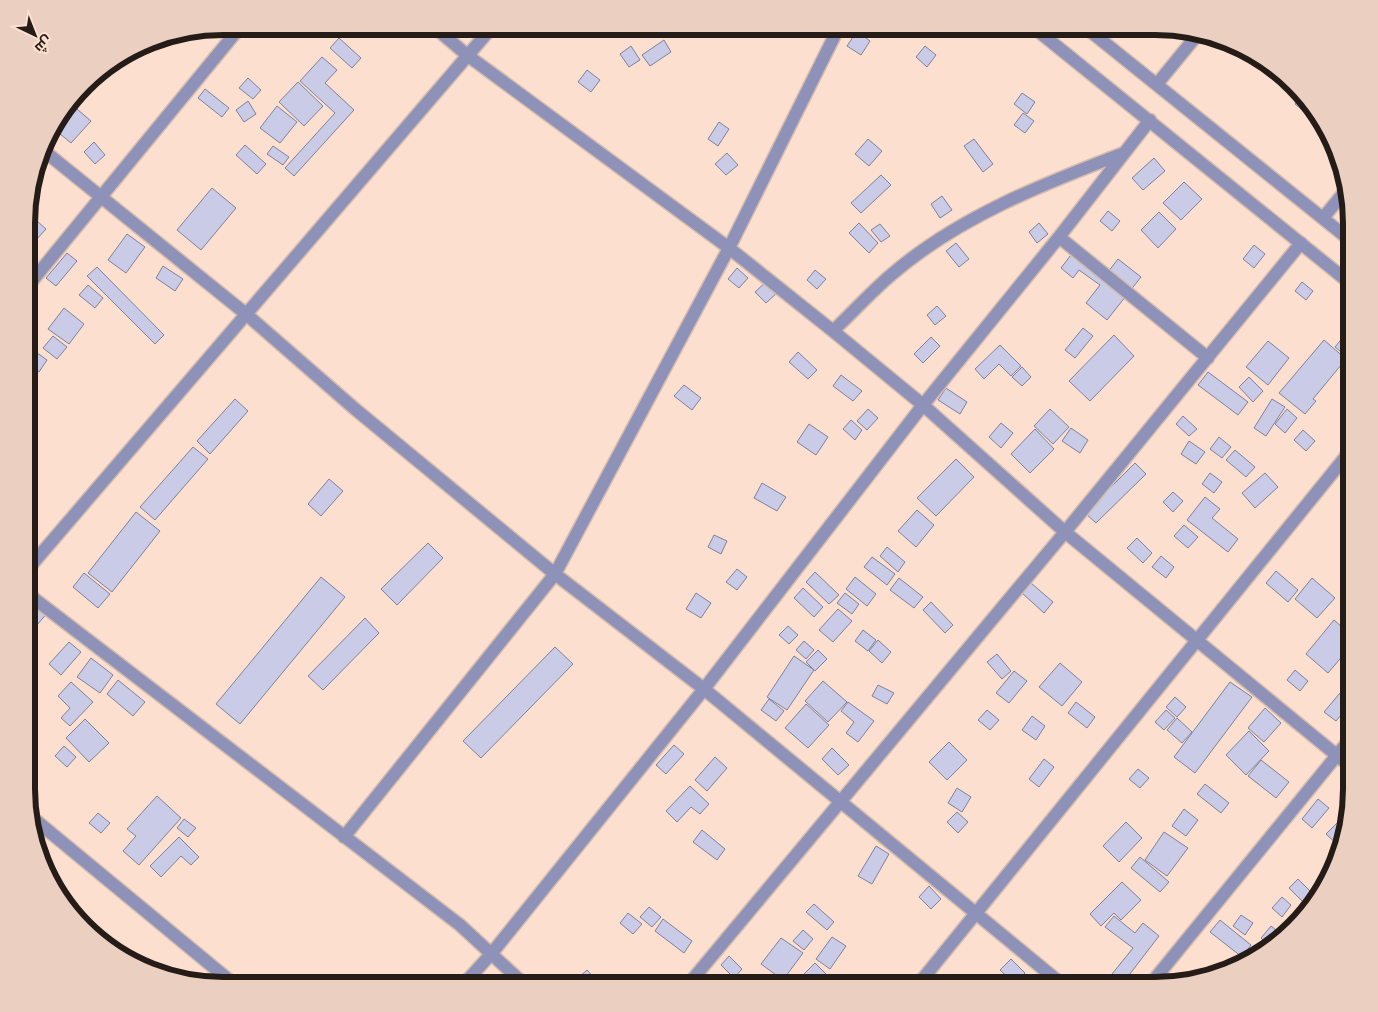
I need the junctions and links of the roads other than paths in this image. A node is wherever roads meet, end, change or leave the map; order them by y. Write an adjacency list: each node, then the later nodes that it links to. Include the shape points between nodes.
1 (234, 35): 13 (street)
2 (444, 35): 8 (street)
3 (485, 35): 8 (street)
4 (835, 35): 19 (street)
5 (1043, 35): 10 (street)
6 (1095, 35): 9 (street)
7 (1194, 39): 9 (street)
8 (467, 55): 19 (street); 22 (street)
9 (1157, 84): 15 (street)
10 (1150, 120): 11 (street); 18 (street)
11 (1124, 153): 17 (street); 23 (street, via 1036,186 940,239 892,274)
12 (48, 155): 13 (street)
13 (101, 197): 20 (street); 22 (street)
14 (1341, 197): 15 (street)
15 (1323, 218): 16 (street)
16 (1343, 234)
17 (1059, 237): 24 (street); 25 (street)
18 (1302, 243): 21 (street); 24 (street)
19 (729, 248): 23 (street); 29 (street)
20 (35, 277)
21 (1343, 277)
22 (246, 314): 28 (street); 29 (street)
23 (834, 331): 25 (street)
24 (1208, 358): 27 (street)
25 (923, 405): 27 (street); 32 (street)
26 (1343, 460): 31 (street)
27 (1065, 532): 31 (street); 36 (street)
28 (35, 561)
29 (555, 574): 32 (street); 38 (street)
30 (35, 599): 38 (street)
31 (1199, 640): 34 (street); 39 (street)
32 (704, 688): 36 (street); 40 (street)
33 (1343, 749): 34 (street)
34 (1338, 756): 35 (street); 47 (street)
35 (1343, 760)
36 (841, 802): 39 (street); 44 (street)
37 (39, 823): 41 (street)
38 (344, 837): 40 (street)
39 (975, 913): 45 (street); 46 (street)
40 (492, 953): 42 (street); 43 (street)
41 (225, 977)
42 (471, 977)
43 (516, 977)
44 (695, 977)
45 (925, 977)
46 (1053, 977)
47 (1156, 977)

